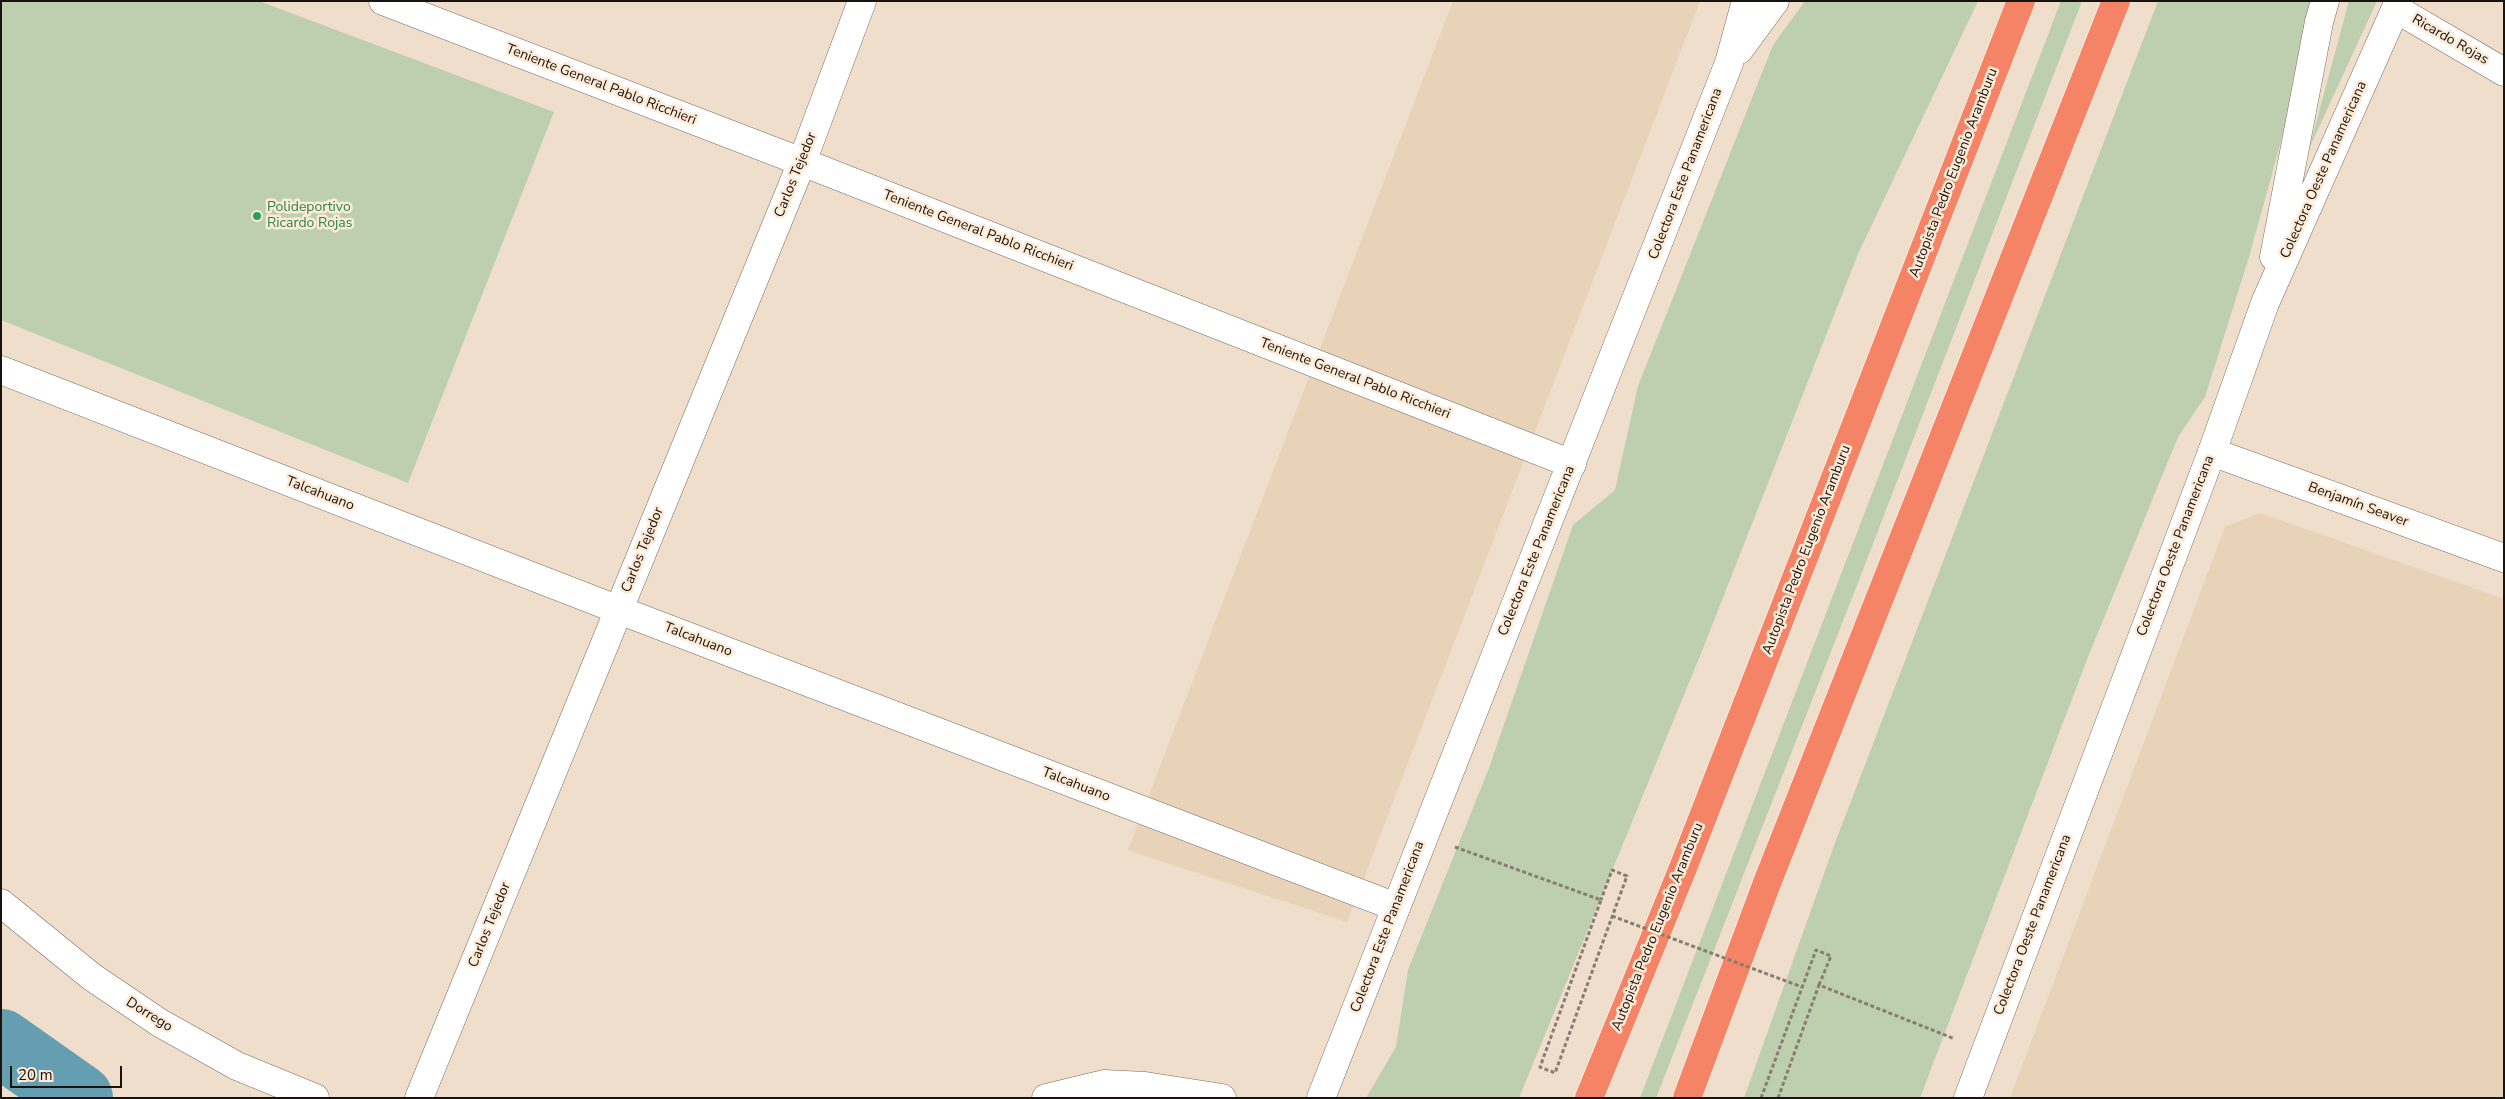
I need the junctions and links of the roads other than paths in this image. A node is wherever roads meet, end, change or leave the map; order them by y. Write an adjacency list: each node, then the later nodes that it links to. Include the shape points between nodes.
1 (384, 1): 11 (street, Teniente General Pablo Ricchieri)
2 (862, 1): 11 (street, Carlos Tejedor)
3 (1746, 1): 9 (street, Colectora Este Panamericana)
4 (1775, 1): 9 (street)
5 (2021, 1): 25 (highway, Autopista Pedro Eugenio Aramburu, via 1681,873)
6 (2116, 1): 26 (highway, via 1767,883)
7 (2326, 1): 12 (street, via 2319,22)
8 (2397, 5): 10 (street, Ricardo Rojas); 12 (street, Colectora Oeste Panamericana)
9 (1729, 63): 15 (street, Colectora Este Panamericana)
10 (2504, 72)
11 (802, 162): 15 (street, Teniente General Pablo Ricchieri); 17 (street, Carlos Tejedor)
12 (2266, 303): 14 (street, Colectora Oeste Panamericana)
13 (1, 370): 17 (street, Talcahuano)
14 (2212, 452): 16 (street, Benjamín Seaver); 27 (street, Colectora Oeste Panamericana)
15 (1572, 464): 19 (street, Colectora Este Panamericana)
16 (2504, 558)
17 (619, 610): 19 (street, Talcahuano); 21 (street, Carlos Tejedor)
18 (1, 903): 20 (street, Dorrego, via 92,977 160,1023 237,1066)
19 (1396, 907): 24 (street, Colectora Este Panamericana)
20 (315, 1098)
21 (419, 1098)
22 (1046, 1098): 23 (street, via 1104,1084 1145,1086)
23 (1222, 1098)
24 (1321, 1098)
25 (1589, 1098)
26 (1687, 1098)
27 (1968, 1098)

